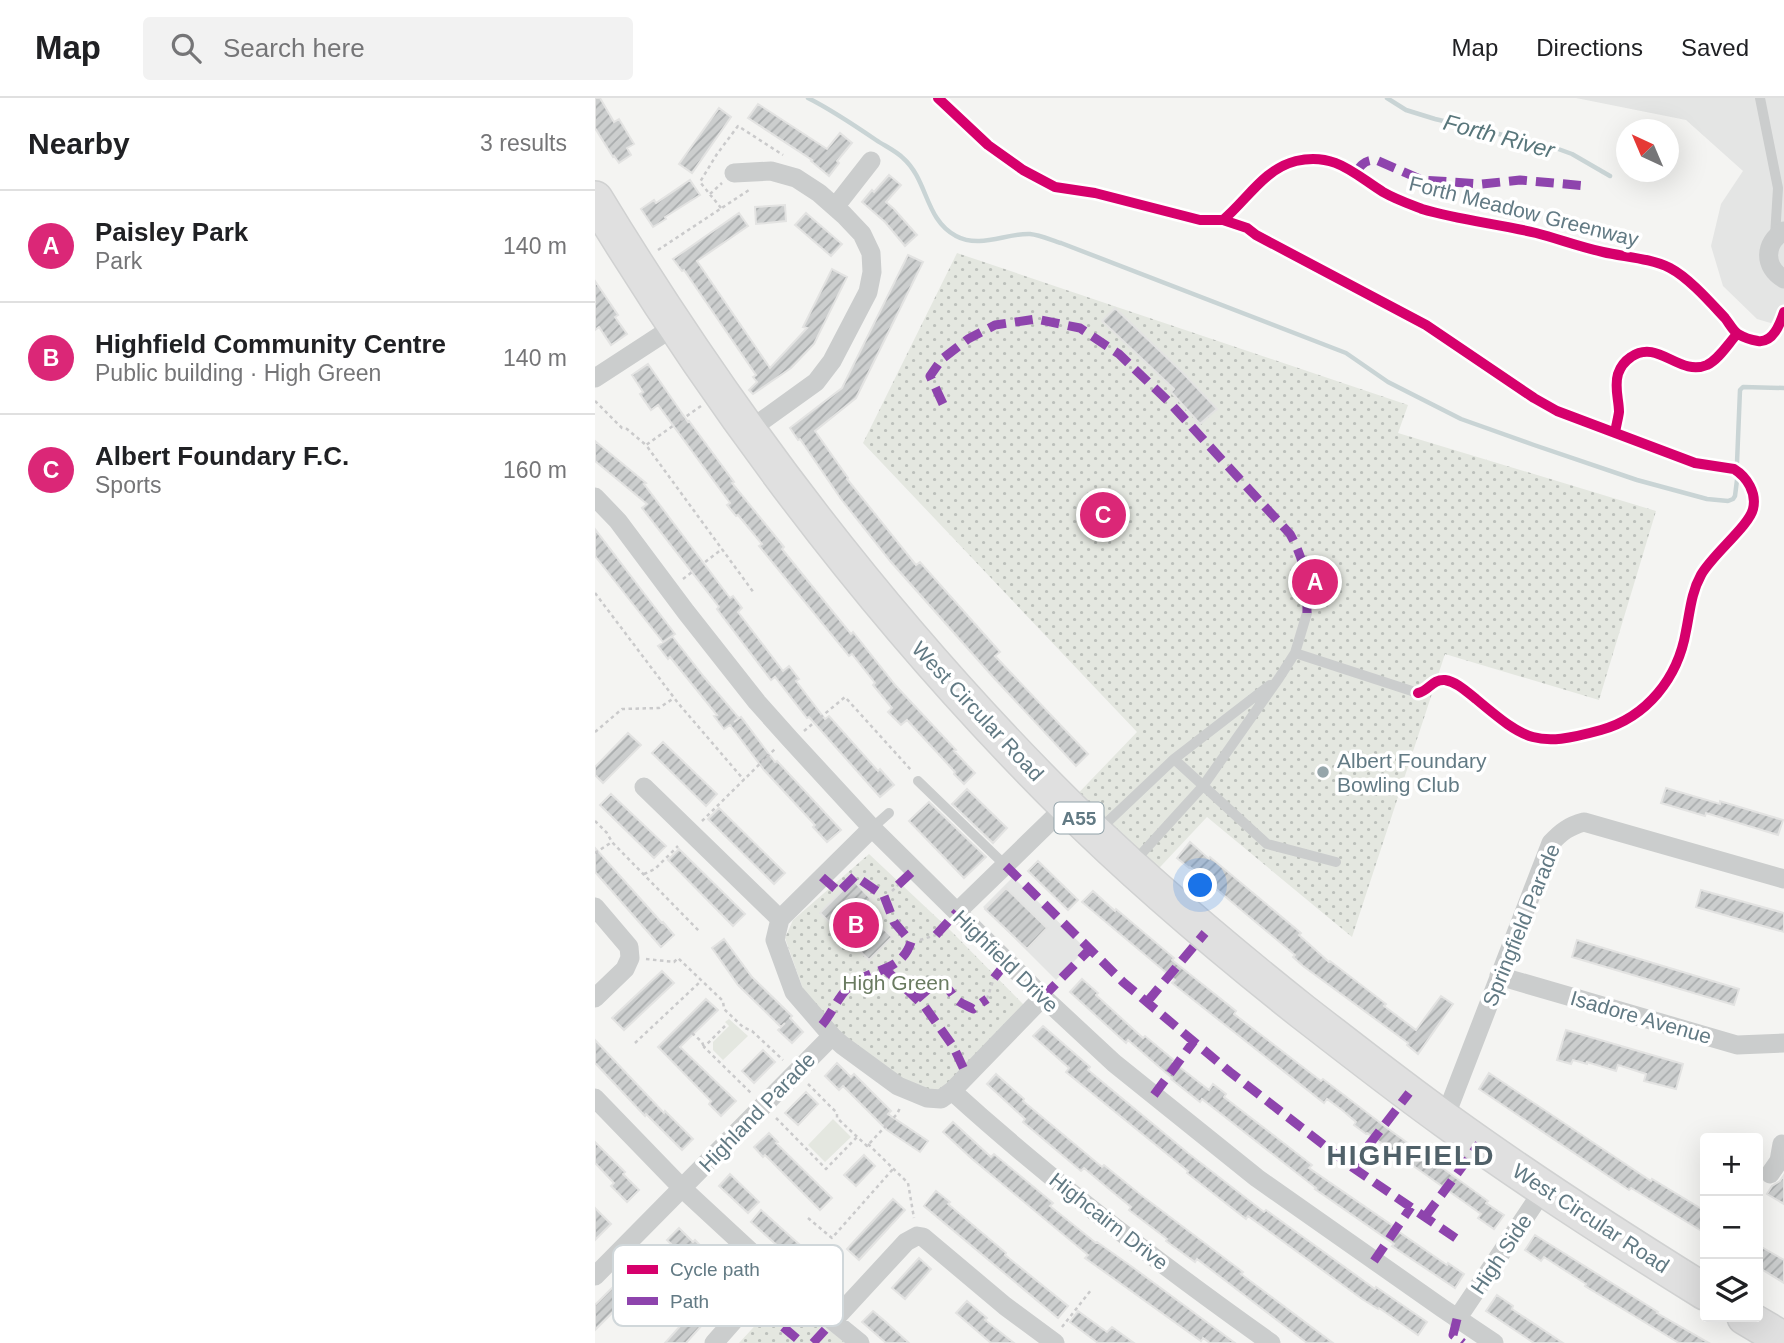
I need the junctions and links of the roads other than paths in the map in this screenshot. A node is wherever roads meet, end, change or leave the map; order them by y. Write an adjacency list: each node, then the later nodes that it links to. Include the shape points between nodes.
1 (1761, 98): 4 (lane)
2 (871, 160): 6 (street)
3 (729, 166): 6 (street, via 796,178)
4 (1781, 192): 7 (lane)
5 (595, 199): 9 (highway, West Circular Road / A55)
6 (835, 207): 11 (street, via 862,234 871,253 868,292 816,382)
7 (1779, 234): 8 (street, via 1768,254 1773,271)
8 (1784, 279)
9 (675, 326): 10 (street); 11 (highway, West Circular Road / A55)
10 (595, 378)
11 (748, 431): 21 (highway, West Circular Road / A55, via 883,606)
12 (595, 498): 23 (street, Highfield Drive, via 618,521 757,702)
13 (1307, 613): 14 (lane)
14 (1295, 653): 15 (lane); 16 (lane)
15 (1279, 678): 17 (lane); 19 (lane)
16 (1417, 692)
17 (1174, 760): 19 (lane); 24 (lane)
18 (918, 782): 26 (lane)
19 (1203, 786): 25 (lane, via 1266,844); 27 (lane)
20 (644, 787): 31 (street)
21 (1066, 806): 24 (highway, West Circular Road / A55); 26 (street)
22 (888, 813): 23 (lane)
23 (872, 828): 30 (street, Highfield Drive); 31 (street)
24 (1095, 833): 27 (highway, West Circular Road / A55)
25 (1336, 862)
26 (1006, 866): 30 (street)
27 (1131, 866): 39 (highway, West Circular Road / A55, via 1253,972)
28 (1784, 879): 32 (street, Springfield Parade, via 1584,822 1572,825 1551,843)
29 (595, 907): 34 (street, via 629,947 630,958)
30 (957, 912): 33 (street, Highfield Drive)
31 (780, 919): 35 (street, via 775,940 794,992)
32 (1499, 976): 36 (street, Isadore Avenue, via 1737,1045); 39 (street, Springfield Parade)
33 (1043, 997): 37 (street); 48 (street, Highfield Drive, via 1114,1063 1257,1178)
34 (595, 998)
35 (832, 1036): 37 (street, via 908,1091 941,1099); 40 (street, Highland Parade)
36 (1784, 1043)
37 (952, 1091): 56 (street, Highcairn Drive, via 1086,1205)
38 (595, 1098): 40 (street)
39 (1444, 1120): 41 (highway, West Circular Road / A55)
40 (683, 1189): 42 (street, Highland Parade); 43 (street)
41 (1545, 1189): 46 (highway, West Circular Road / A55); 48 (street, High Side)
42 (626, 1245)
43 (744, 1245)
44 (613, 1258): 45 (street, Highland Parade)
45 (595, 1276)
46 (1700, 1289)
47 (843, 1311): 53 (street, via 906,1242 917,1236)
48 (1457, 1319): 57 (street, Highfield Drive)
49 (1753, 1322): 52 (highway)
50 (729, 1326): 54 (street)
51 (840, 1326): 55 (street)
52 (1784, 1340)
53 (1053, 1342)
54 (714, 1343)
55 (860, 1343)
56 (1271, 1343)
57 (1494, 1343)

